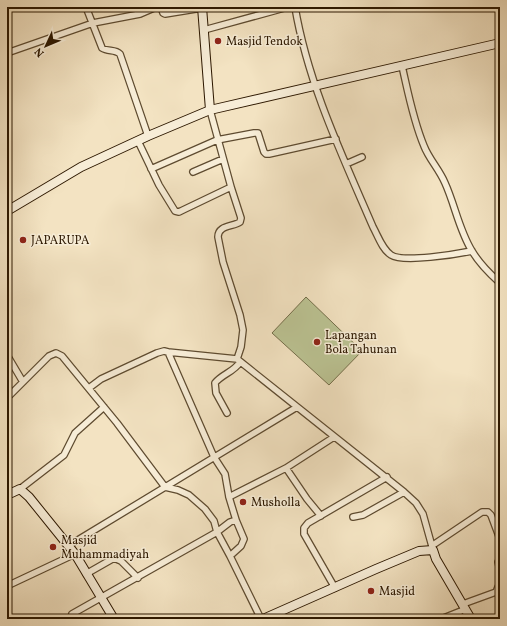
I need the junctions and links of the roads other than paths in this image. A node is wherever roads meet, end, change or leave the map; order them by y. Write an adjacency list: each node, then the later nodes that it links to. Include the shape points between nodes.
1 (86, 7): 5 (street)
2 (202, 7): 5 (street, via 165,14 162,7 154,8 140,14); 6 (street)
3 (288, 7): 6 (street)
4 (295, 7): 10 (street, via 299,34)
5 (93, 23): 8 (street); 12 (street, via 102,48 120,54)
6 (204, 30): 11 (street)
7 (500, 43): 9 (street)
8 (7, 53)
9 (402, 66): 10 (street); 23 (street, via 424,146 446,184)
10 (315, 87): 11 (street); 13 (street)
11 (210, 110): 12 (street); 14 (street)
12 (148, 136): 15 (street)
13 (336, 139): 14 (street, via 269,154 264,152 258,133); 18 (street)
14 (217, 140): 17 (street); 19 (street)
15 (138, 141): 19 (street); 22 (street, via 81,167)
16 (362, 157): 18 (street)
17 (223, 159): 20 (street); 21 (street)
18 (346, 164): 23 (street, via 383,248 390,254 398,258 418,258)
19 (151, 168): 21 (street, via 176,212)
20 (193, 172)
21 (230, 187): 27 (street, via 241,220 222,229 218,237 240,315 242,330)
22 (7, 211)
23 (472, 251): 24 (street)
24 (500, 283)
25 (168, 352): 27 (street); 29 (street, via 157,353); 35 (street)
26 (7, 355): 28 (street)
27 (239, 361): 32 (street); 33 (street, via 237,367 215,382 216,393)
28 (23, 382): 29 (street, via 49,356 56,353 67,360); 30 (street)
29 (89, 388): 31 (street)
30 (7, 398)
31 (104, 407): 38 (street); 39 (street, via 75,433 64,455)
32 (297, 407): 34 (street); 35 (street)
33 (227, 413)
34 (334, 437): 36 (street); 37 (street)
35 (214, 457): 38 (street); 42 (street, via 224,474)
36 (286, 468): 42 (street); 43 (street)
37 (387, 477): 40 (street); 43 (street)
38 (165, 487): 46 (street, via 190,495 214,521); 48 (street)
39 (20, 489): 41 (street); 48 (street)
40 (404, 492): 44 (street, via 364,515); 49 (street, via 423,514)
41 (7, 495)
42 (228, 497): 45 (street)
43 (321, 516): 58 (street, via 308,523 304,528 304,534)
44 (353, 517)
45 (236, 520): 46 (street); 51 (street, via 244,539 241,546)
46 (217, 532): 51 (street); 55 (street)
47 (500, 539): 49 (street, via 491,515 482,512)
48 (68, 546): 50 (street)
49 (433, 548): 58 (street, via 419,551); 60 (street, via 436,558)
50 (75, 554): 54 (street); 56 (street)
51 (230, 556): 63 (street)
52 (500, 559): 53 (street)
53 (500, 570)
54 (86, 574): 55 (street, via 114,558 121,561); 59 (street)
55 (138, 578): 59 (street)
56 (7, 586)
57 (500, 586): 60 (street, via 496,592)
58 (336, 588): 63 (street)
59 (101, 598): 61 (street); 62 (street)
60 (464, 606): 64 (street); 65 (street)
61 (72, 614)
62 (114, 619)
63 (262, 619)
64 (441, 619)
65 (471, 619)

